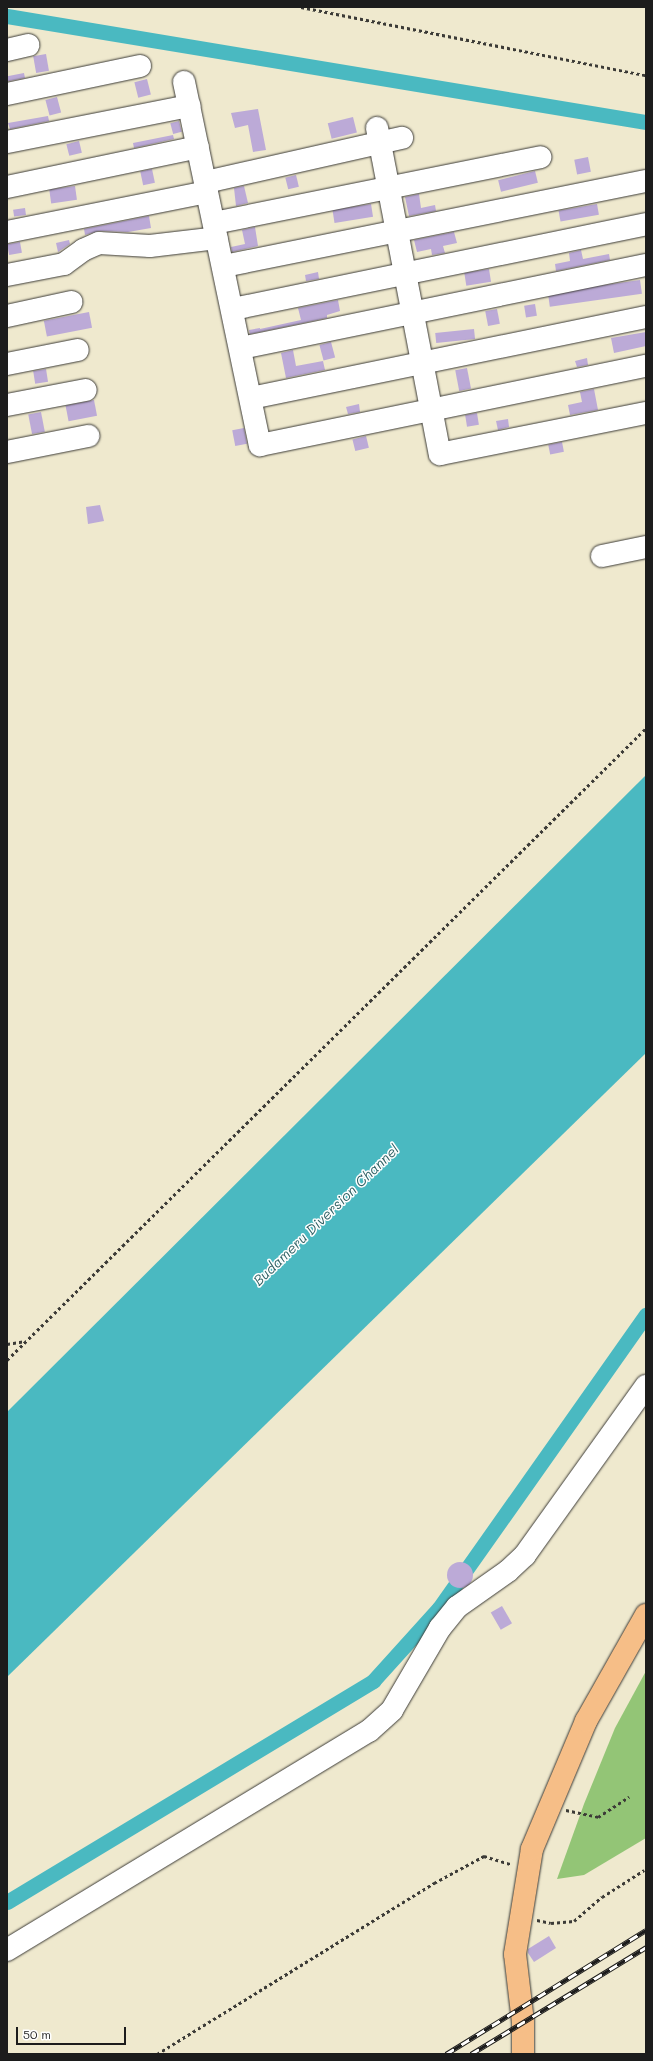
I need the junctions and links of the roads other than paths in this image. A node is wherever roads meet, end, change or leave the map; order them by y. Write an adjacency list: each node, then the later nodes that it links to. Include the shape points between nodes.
1 (28, 45): 2 (street)
2 (7, 50)
3 (140, 66): 5 (street)
4 (184, 82): 6 (street)
5 (7, 94)
6 (189, 106): 9 (street); 10 (street)
7 (378, 136): 8 (street); 14 (street); 15 (street)
8 (402, 138)
9 (7, 142)
10 (198, 147): 13 (street); 14 (street)
11 (540, 157): 15 (street)
12 (646, 181): 18 (street)
13 (7, 187)
14 (206, 187): 17 (street); 19 (street)
15 (388, 188): 17 (street); 18 (street)
16 (646, 224): 22 (street)
17 (216, 231): 21 (street); 23 (street, via 150,246 99,243 83,250 64,264)
18 (397, 231): 21 (street); 22 (street)
19 (7, 232)
20 (646, 265): 26 (street)
21 (224, 266): 25 (street)
22 (405, 274): 25 (street); 26 (street)
23 (7, 275)
24 (71, 302): 27 (street)
25 (233, 309): 29 (street)
26 (412, 313): 29 (street); 31 (street)
27 (7, 316)
28 (646, 317): 31 (street)
29 (241, 348): 35 (street)
30 (78, 350): 32 (street)
31 (422, 363): 35 (street); 37 (street)
32 (7, 364)
33 (646, 366): 37 (street)
34 (86, 390): 36 (street)
35 (251, 398): 37 (street, via 260,445)
36 (7, 405)
37 (431, 410): 38 (street, via 440,454)
38 (646, 413)
39 (88, 436): 40 (street)
40 (7, 452)
41 (646, 547): 42 (street)
42 (602, 556)
43 (646, 1386): 45 (street, via 525,1555 508,1571 457,1607 440,1628 396,1705 381,1721 356,1739)
44 (646, 1615): 46 (main road, via 586,1721 532,1849 515,1954 523,2022)
45 (7, 1950)
46 (523, 2054)

